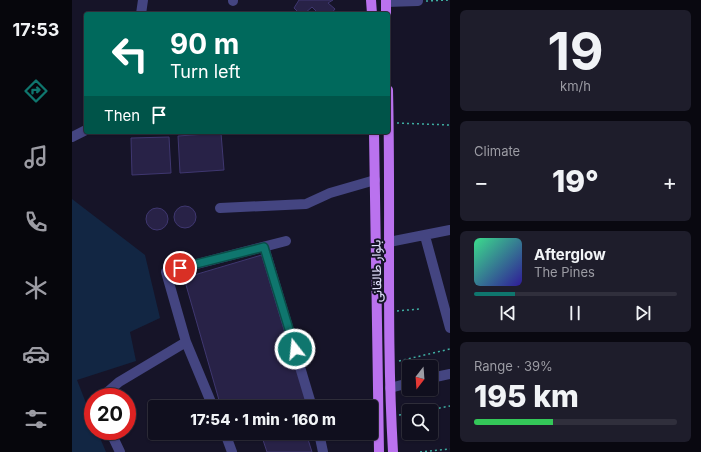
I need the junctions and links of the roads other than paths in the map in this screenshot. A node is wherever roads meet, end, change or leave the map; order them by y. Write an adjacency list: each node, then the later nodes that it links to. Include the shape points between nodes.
1 (143, 0): 5 (street)
2 (371, 0): 6 (main road)
3 (418, 0): 4 (street)
4 (386, 1): 7 (main road)
5 (141, 12)
6 (372, 12)
7 (386, 12)
8 (84, 131): 11 (street)
9 (374, 134): 12 (main road, بلوار طالقانی)
10 (389, 134): 17 (main road, بلوار طالقانی)
11 (72, 137)
12 (375, 180): 13 (street, via 330,193 306,204); 34 (main road, بلوار طالقانی)
13 (220, 208)
14 (450, 230): 15 (street)
15 (426, 236): 17 (street); 19 (street)
16 (286, 242): 18 (street)
17 (389, 242): 25 (main road, بلوار طالقانی)
18 (264, 247): 20 (street, via 166,272); 27 (street)
19 (450, 328)
20 (186, 342): 24 (street); 26 (street)
21 (450, 374): 22 (street)
22 (438, 377)
23 (402, 385): 25 (street)
24 (113, 388)
25 (390, 388): 35 (main road, بلوار طالقانی)
26 (210, 400)
27 (310, 400)
28 (114, 440): 31 (street)
29 (227, 440): 32 (street)
30 (320, 440): 33 (street)
31 (120, 452)
32 (232, 452)
33 (323, 452)
34 (380, 452)
35 (392, 452)

